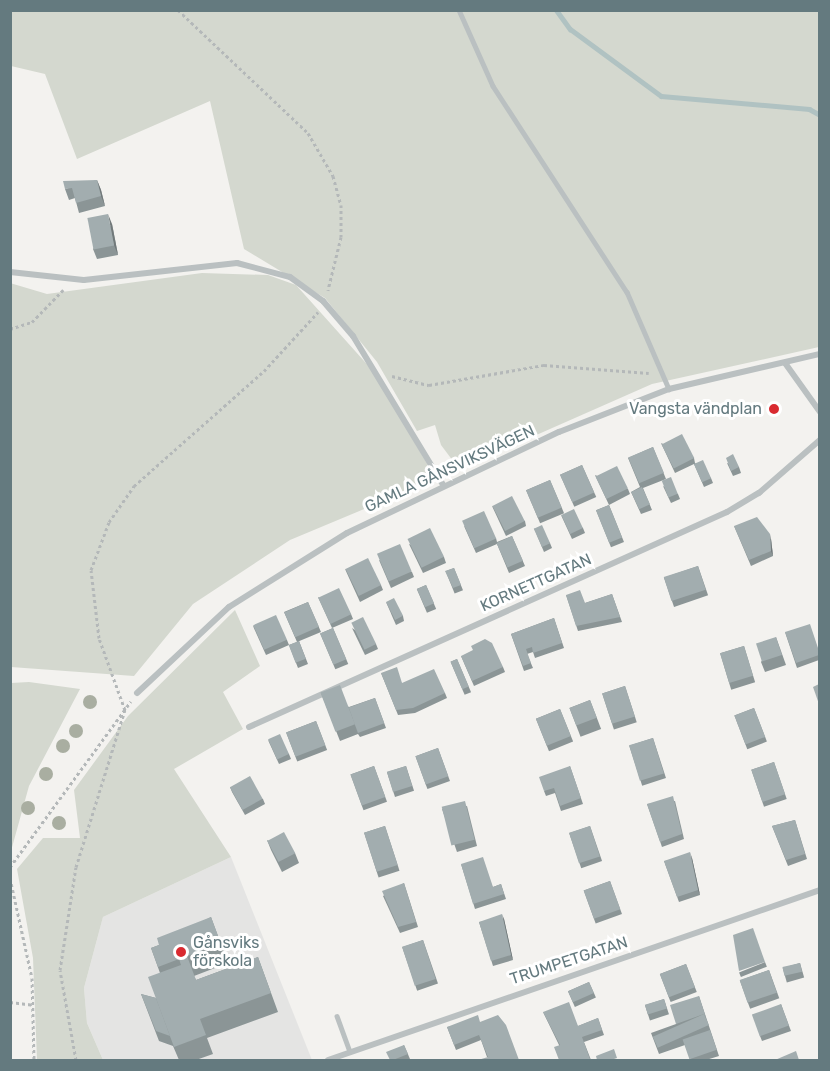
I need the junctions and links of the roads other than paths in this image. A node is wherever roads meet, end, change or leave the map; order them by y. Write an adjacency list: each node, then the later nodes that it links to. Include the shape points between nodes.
1 (459, 10): 5 (lane, via 493,86 627,292)
2 (10, 272): 8 (street, via 73,280 237,263 290,277 323,301 376,371)
3 (819, 354): 4 (street, GAMLA GÅNSVIKSVÄGEN)
4 (785, 363): 5 (street, GAMLA GÅNSVIKSVÄGEN); 6 (street)
5 (669, 389): 8 (street, GAMLA GÅNSVIKSVÄGEN)
6 (819, 412)
7 (819, 440): 10 (street, KORNETTGATAN, via 759,493 727,512)
8 (444, 486): 9 (street, GAMLA GÅNSVIKSVÄGEN, via 285,568 229,606)
9 (137, 693)
10 (249, 727)
11 (819, 890): 13 (street, TRUMPETGATAN)
12 (337, 1016): 13 (lane)
13 (350, 1052): 14 (street, TRUMPETGATAN)
14 (328, 1060)

